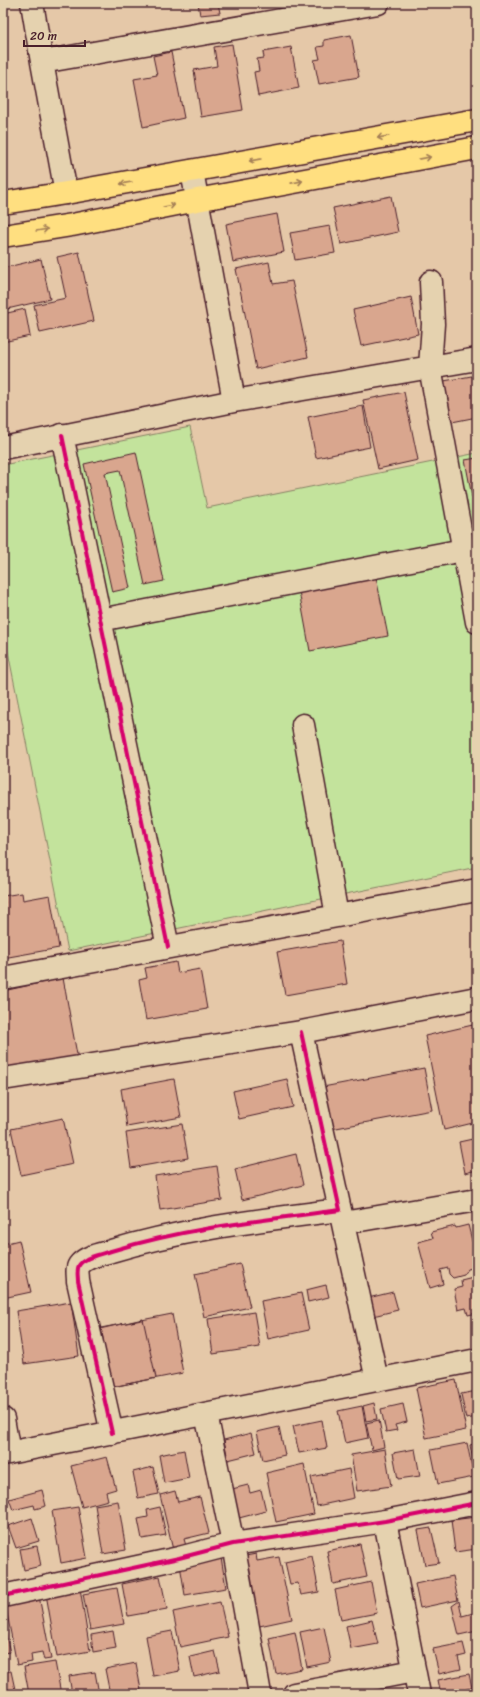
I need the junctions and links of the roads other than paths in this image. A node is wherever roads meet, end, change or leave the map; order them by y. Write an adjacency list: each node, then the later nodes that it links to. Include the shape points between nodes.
1 (32, 3): 3 (street)
2 (378, 3): 3 (street)
3 (42, 62): 7 (street)
4 (477, 120): 6 (main road, one-way to 6)
5 (477, 148): 8 (main road, one-way to 5)
6 (192, 171): 7 (main road, one-way to 7); 8 (street)
7 (66, 193): 9 (main road)
8 (197, 200): 10 (main road, one-way to 8); 14 (street)
9 (3, 202)
10 (3, 236)
11 (431, 282): 13 (street, via 433,324)
12 (477, 359): 13 (street)
13 (430, 367): 14 (street); 17 (street)
14 (234, 401): 15 (street)
15 (62, 435): 16 (street); 18 (street)
16 (3, 448)
17 (463, 550): 18 (street); 19 (street)
18 (100, 620): 23 (street)
19 (477, 622)
20 (303, 725): 22 (street)
21 (477, 890): 22 (street)
22 (337, 916): 23 (street)
23 (168, 947): 24 (street)
24 (3, 978)
25 (477, 998): 26 (street)
26 (301, 1032): 27 (street); 29 (street)
27 (3, 1079)
28 (477, 1200): 29 (street)
29 (341, 1216): 31 (street); 34 (street, via 230,1224 178,1233 87,1258 80,1264 77,1270 78,1281)
30 (477, 1360): 31 (street)
31 (378, 1380): 32 (street)
32 (206, 1414): 34 (street); 38 (street)
33 (3, 1419): 35 (street)
34 (112, 1432): 35 (street)
35 (6, 1454)
36 (477, 1503): 37 (street)
37 (385, 1521): 38 (street); 40 (street)
38 (233, 1544): 39 (street); 41 (street)
39 (3, 1596)
40 (414, 1671): 42 (street); 43 (street)
41 (260, 1694)
42 (294, 1694)
43 (418, 1694)

